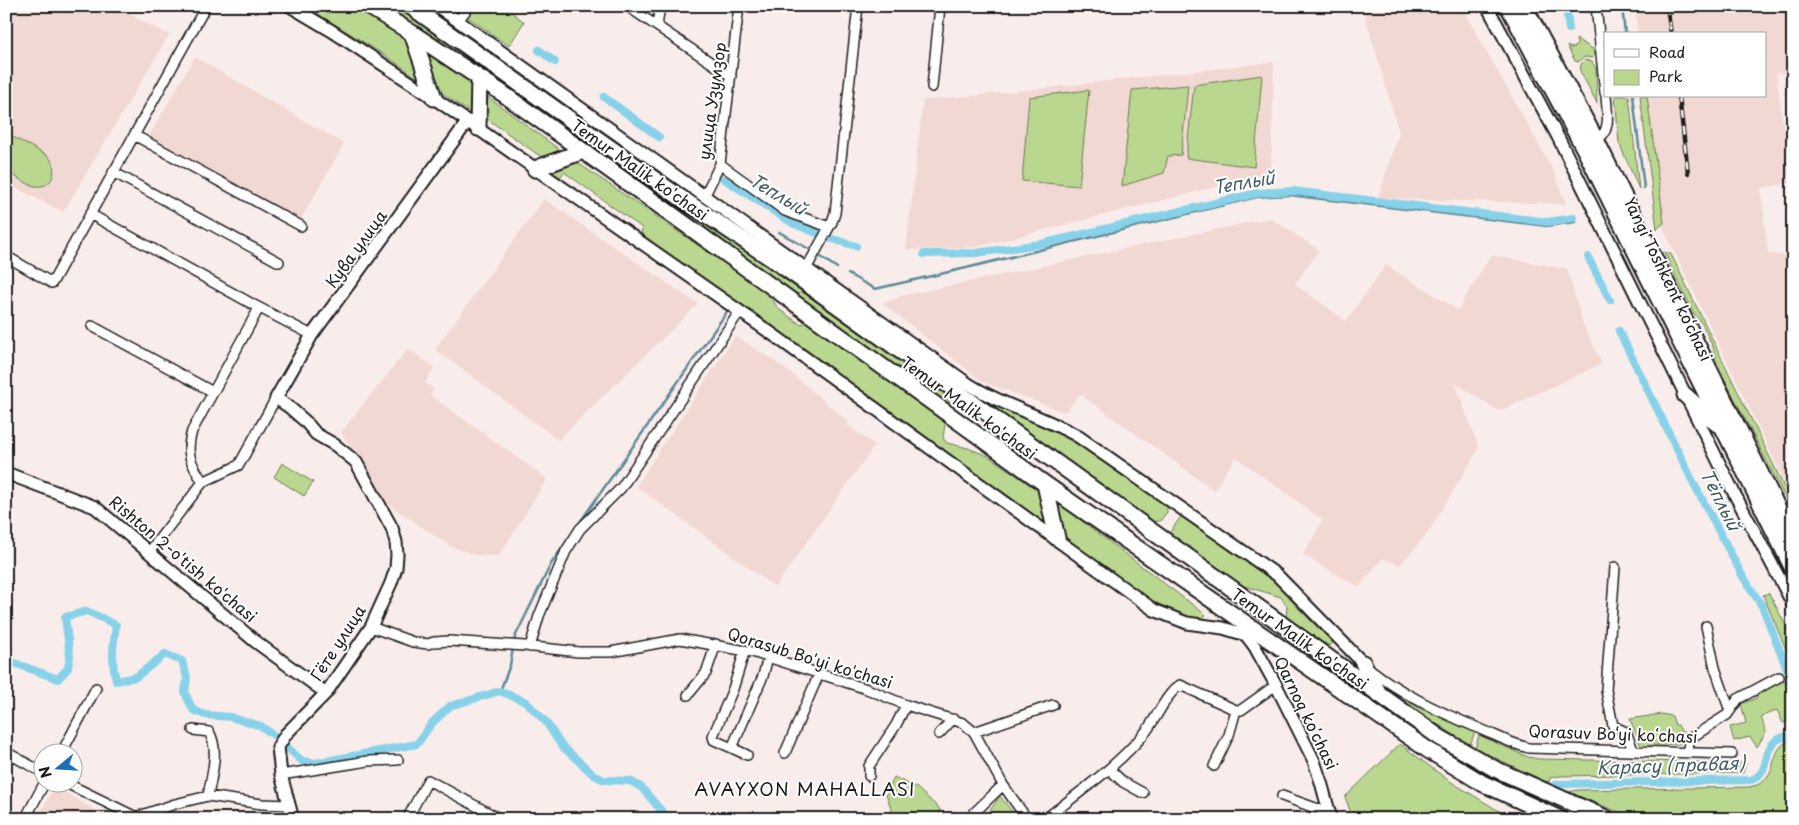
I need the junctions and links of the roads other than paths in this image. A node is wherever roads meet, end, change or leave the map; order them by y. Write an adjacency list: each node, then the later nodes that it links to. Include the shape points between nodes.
1 (206, 6): 26 (street)
2 (290, 6): 23 (street)
3 (368, 6): 18 (highway, Temur Malik ko'chasi)
4 (410, 6): 38 (highway, Temur Malik ko'chasi)
5 (437, 6): 16 (street)
6 (469, 6): 16 (street)
7 (627, 6): 17 (street)
8 (660, 6): 17 (street)
9 (740, 6): 19 (street, улица Узумзор)
10 (858, 6): 35 (street, via 835,213)
11 (940, 6): 22 (street)
12 (1487, 6): 48 (street, via 1558,137)
13 (1508, 6): 51 (highway, Yangi Toshkent ko‘chasi, via 1586,152)
14 (1524, 6): 27 (highway, Yangi Toshkent ko‘chasi)
15 (1596, 6): 21 (street)
16 (458, 20): 32 (street)
17 (657, 26): 19 (street)
18 (412, 33): 20 (highway, Temur Malik ko'chasi); 23 (highway)
19 (731, 76): 29 (street, улица Узумзор)
20 (479, 78): 25 (highway); 28 (highway, Temur Malik ko'chasi)
21 (1604, 85)
22 (932, 87)
23 (434, 98): 25 (street)
24 (1605, 98): 27 (street, via 1606,129 1602,138)
25 (473, 125): 30 (street); 45 (street, Кува улица)
26 (134, 135): 31 (street); 34 (street)
27 (1596, 140): 57 (highway, Yangi Toshkent ko‘chasi)
28 (583, 151): 30 (highway); 52 (highway, Temur Malik ko'chasi)
29 (720, 164): 32 (street, улица Узумзор); 35 (street, via 785,211)
30 (535, 169): 42 (street)
31 (113, 172): 33 (street); 39 (street)
32 (704, 197): 37 (street)
33 (90, 214): 36 (street, via 52,282); 41 (street)
34 (301, 226)
35 (829, 227): 40 (street)
36 (6, 256)
37 (789, 258): 38 (street); 40 (street)
38 (773, 260): 46 (highway, Temur Malik ko'chasi)
39 (279, 262)
40 (806, 269): 44 (street)
41 (259, 308): 45 (street); 47 (street)
42 (740, 311): 56 (street); 67 (street, via 621,488 580,529 566,551)
43 (92, 326): 47 (street)
44 (889, 328): 46 (street); 70 (street, via 989,396 1079,437 1277,576)
45 (312, 336): 49 (street, Кува улица)
46 (895, 348): 50 (highway, Temur Malik ko'chasi)
47 (213, 392): 54 (street, via 188,442 191,463)
48 (1685, 395): 51 (highway); 61 (street)
49 (276, 398): 54 (street, via 239,465); 64 (street, Гёте улица, via 316,434 356,462 392,528 396,568)
50 (983, 411): 52 (highway, via 971,418); 62 (highway, Temur Malik ko'chasi)
51 (1724, 430): 60 (highway, Yangi Toshkent ko‘chasi)
52 (973, 433): 55 (highway, Temur Malik ko'chasi)
53 (6, 473): 58 (street, Rishton 2-o'tish ko'chasi, via 95,507)
54 (203, 482): 58 (street)
55 (1045, 484): 56 (highway); 65 (highway, Temur Malik ko'chasi)
56 (1057, 538): 65 (street, via 1162,614 1187,623)
57 (1793, 539)
58 (150, 551): 75 (street, Rishton 2-o'tish ko'chasi, via 256,642)
59 (1615, 567): 88 (street, via 1606,690 1613,726 1626,732)
60 (1792, 568)
61 (1793, 604)
62 (1263, 612): 65 (highway); 77 (highway, Temur Malik ko'chasi)
63 (1706, 626): 81 (street, via 1715,668)
64 (371, 628): 67 (street, Qorasub Bo'yi ko'chasi, via 428,644 450,641); 75 (street, Гёте улица)
65 (1249, 631): 73 (street, Qarnoq koʻchasi); 109 (highway, Temur Malik ko'chasi, via 1440,758 1482,783)
66 (716, 644): 67 (street, Qorasub Bo'yi ko'chasi, via 680,639 610,652); 68 (street, Qorasub Bo'yi ko'chasi); 76 (street, via 706,673)
67 (530, 647)
68 (745, 650): 69 (street, Qorasub Bo'yi ko'chasi); 87 (street, via 713,736 714,740)
69 (768, 657): 71 (street, Qorasub Bo'yi ko'chasi); 87 (street)
70 (1363, 663): 77 (highway); 88 (street, Qorasuv Bo‘yi koʻchasi, via 1412,698 1524,747)
71 (820, 674): 78 (street, Qorasub Bo'yi ko'chasi); 91 (street)
72 (1779, 677): 81 (street, via 1738,699)
73 (1276, 685): 80 (street, via 1241,710); 108 (street, Qarnoq koʻchasi, via 1314,761)
74 (96, 688): 86 (street)
75 (326, 693): 98 (street, Гёте улица, via 286,734 278,747)
76 (688, 695)
77 (1380, 696): 116 (highway, Temur Malik ko'chasi, via 1456,748)
78 (906, 705): 82 (street, Qorasub Bo'yi ko'chasi); 99 (street, via 869,766)
79 (1053, 705): 84 (street)
80 (1236, 710): 96 (street); 97 (street, via 1180,685 1145,733)
81 (1730, 711): 90 (street, via 1689,739)
82 (953, 719): 84 (street, Qorasub Bo'yi ko'chasi, via 964,722); 85 (street)
83 (192, 730): 104 (street, via 209,732 212,737 214,752)
84 (974, 732): 100 (street)
85 (939, 734)
86 (67, 742)
87 (732, 748): 93 (street)
88 (1633, 750): 90 (street, Qorasuv Bo‘yi koʻchasi)
89 (6, 752): 95 (street)
90 (1688, 752): 92 (street, Qorasuv Bo‘yi koʻchasi)
91 (785, 753)
92 (1732, 754)
93 (747, 755)
94 (398, 760): 98 (street, via 368,761)
95 (32, 766)
96 (1214, 766)
97 (1109, 769): 103 (street); 115 (street)
98 (281, 775): 106 (street, Гёте улица)
99 (869, 776)
100 (1002, 785): 107 (street); 114 (street)
101 (82, 791): 104 (street, via 136,817)
102 (40, 792): 110 (street)
103 (1144, 794)
104 (208, 796): 106 (street, via 262,804)
105 (1282, 796): 108 (street)
106 (289, 804): 111 (street, Гёте улица)
107 (974, 813)
108 (1330, 816)
109 (1557, 818)
110 (25, 819)
111 (293, 819)
112 (407, 819): 113 (street, via 428,780)
113 (500, 819)
114 (1027, 819)
115 (1045, 819)
116 (1608, 819)

